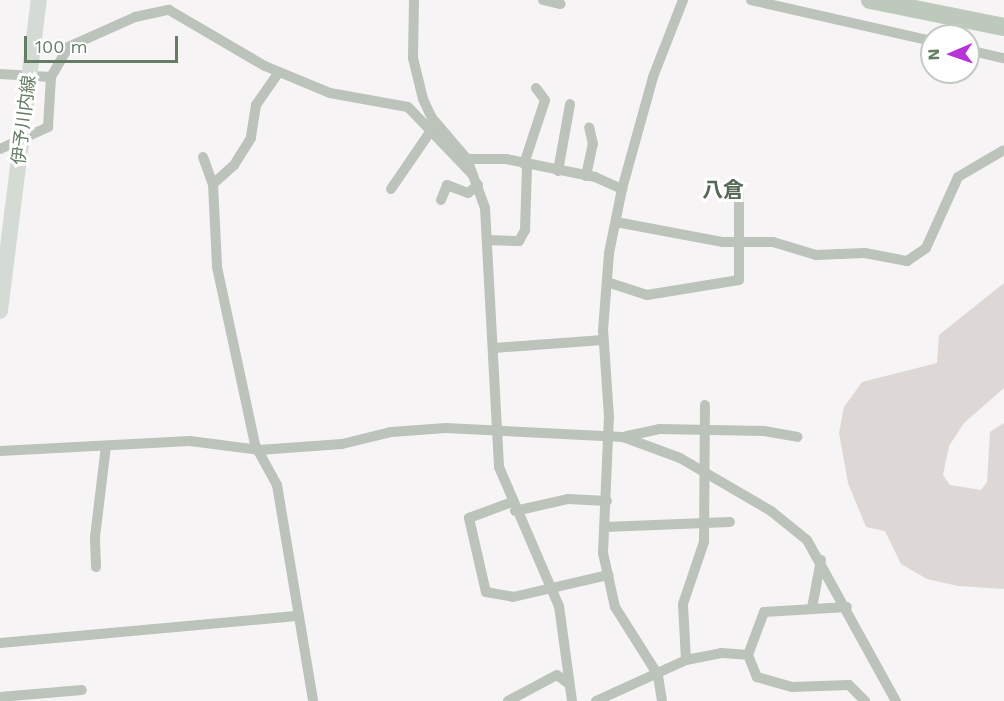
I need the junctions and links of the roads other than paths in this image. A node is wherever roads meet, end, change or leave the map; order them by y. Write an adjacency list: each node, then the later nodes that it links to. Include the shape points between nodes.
1 (39, 0): 12 (main road, 伊予川内線)
2 (414, 0): 22 (street, via 413,58 423,99 432,118)
3 (543, 0): 6 (street)
4 (683, 0): 29 (street, via 652,77)
5 (751, 0): 7 (street)
6 (561, 4)
7 (920, 38)
8 (980, 53): 9 (street)
9 (1004, 58)
10 (279, 72): 13 (street, via 185,16 159,9 102,29 68,47); 17 (street, via 355,101 408,107); 27 (street, via 256,105 251,138 234,165)
11 (0, 74): 12 (street)
12 (30, 75): 13 (street); 18 (main road, 伊予川内線)
13 (51, 77): 18 (street, via 48,127)
14 (536, 88): 23 (street, via 545,100)
15 (570, 104): 24 (street)
16 (589, 127): 25 (street, via 593,144)
17 (430, 132): 26 (street); 28 (street)
18 (22, 139): 19 (street); 36 (main road, 伊予川内線)
19 (0, 149)
20 (1004, 150): 34 (street, via 958,177 926,248 915,259 900,261 865,253 816,255 773,242)
21 (203, 157): 27 (street)
22 (467, 159): 23 (street, via 506,159); 26 (street)
23 (526, 165): 24 (street); 33 (street, via 525,230 519,241)
24 (558, 171): 25 (street)
25 (586, 176): 29 (street)
26 (476, 181): 31 (street, via 468,193 447,185); 33 (street)
27 (213, 184): 46 (street, via 218,276)
28 (391, 189)
29 (622, 189): 32 (street)
30 (739, 192): 34 (street)
31 (441, 200)
32 (616, 222): 34 (street); 35 (street)
33 (487, 240): 38 (street)
34 (737, 241): 35 (street, via 740,280 647,295)
35 (607, 282): 37 (street)
36 (0, 311)
37 (603, 340): 38 (street); 42 (street)
38 (494, 348): 41 (street)
39 (705, 405): 40 (street)
40 (706, 430): 43 (street, via 659,429); 44 (street, via 764,430); 48 (street)
41 (496, 432): 42 (street); 46 (street, via 415,429 342,444); 50 (street, via 498,467)
42 (609, 435): 43 (street); 49 (street)
43 (623, 437): 48 (street, via 654,446)
44 (797, 437)
45 (106, 446): 46 (street, via 190,441); 47 (street); 55 (street, via 94,537)
46 (259, 450): 60 (street, via 277,485)
47 (0, 451)
48 (703, 471): 52 (street); 54 (street, via 788,523)
49 (607, 501): 50 (street, via 568,499); 53 (street)
50 (514, 507): 57 (street); 57 (street, via 469,518 486,592 513,597)
51 (730, 522): 52 (street)
52 (705, 523): 53 (street); 63 (street, via 700,562 683,604)
53 (605, 527): 56 (street)
54 (821, 560): 58 (street); 59 (street)
55 (96, 567)
56 (608, 575): 57 (street); 64 (street, via 615,608)
57 (552, 587): 65 (street, via 564,629)
58 (847, 607): 59 (street); 75 (street)
59 (812, 608): 62 (street, via 764,612)
60 (299, 616): 61 (street); 69 (street)
61 (0, 644)
62 (748, 655): 63 (street, via 721,653); 74 (street, via 758,677 792,687 849,685)
63 (686, 660): 64 (street)
64 (658, 675): 72 (street); 73 (street)
65 (569, 684): 70 (street, via 557,675); 71 (street)
66 (82, 690): 68 (street)
67 (0, 697): 68 (street)
68 (45, 697)
69 (313, 701)
70 (508, 701)
71 (572, 701)
72 (596, 701)
73 (662, 701)
74 (866, 701)
75 (896, 701)

